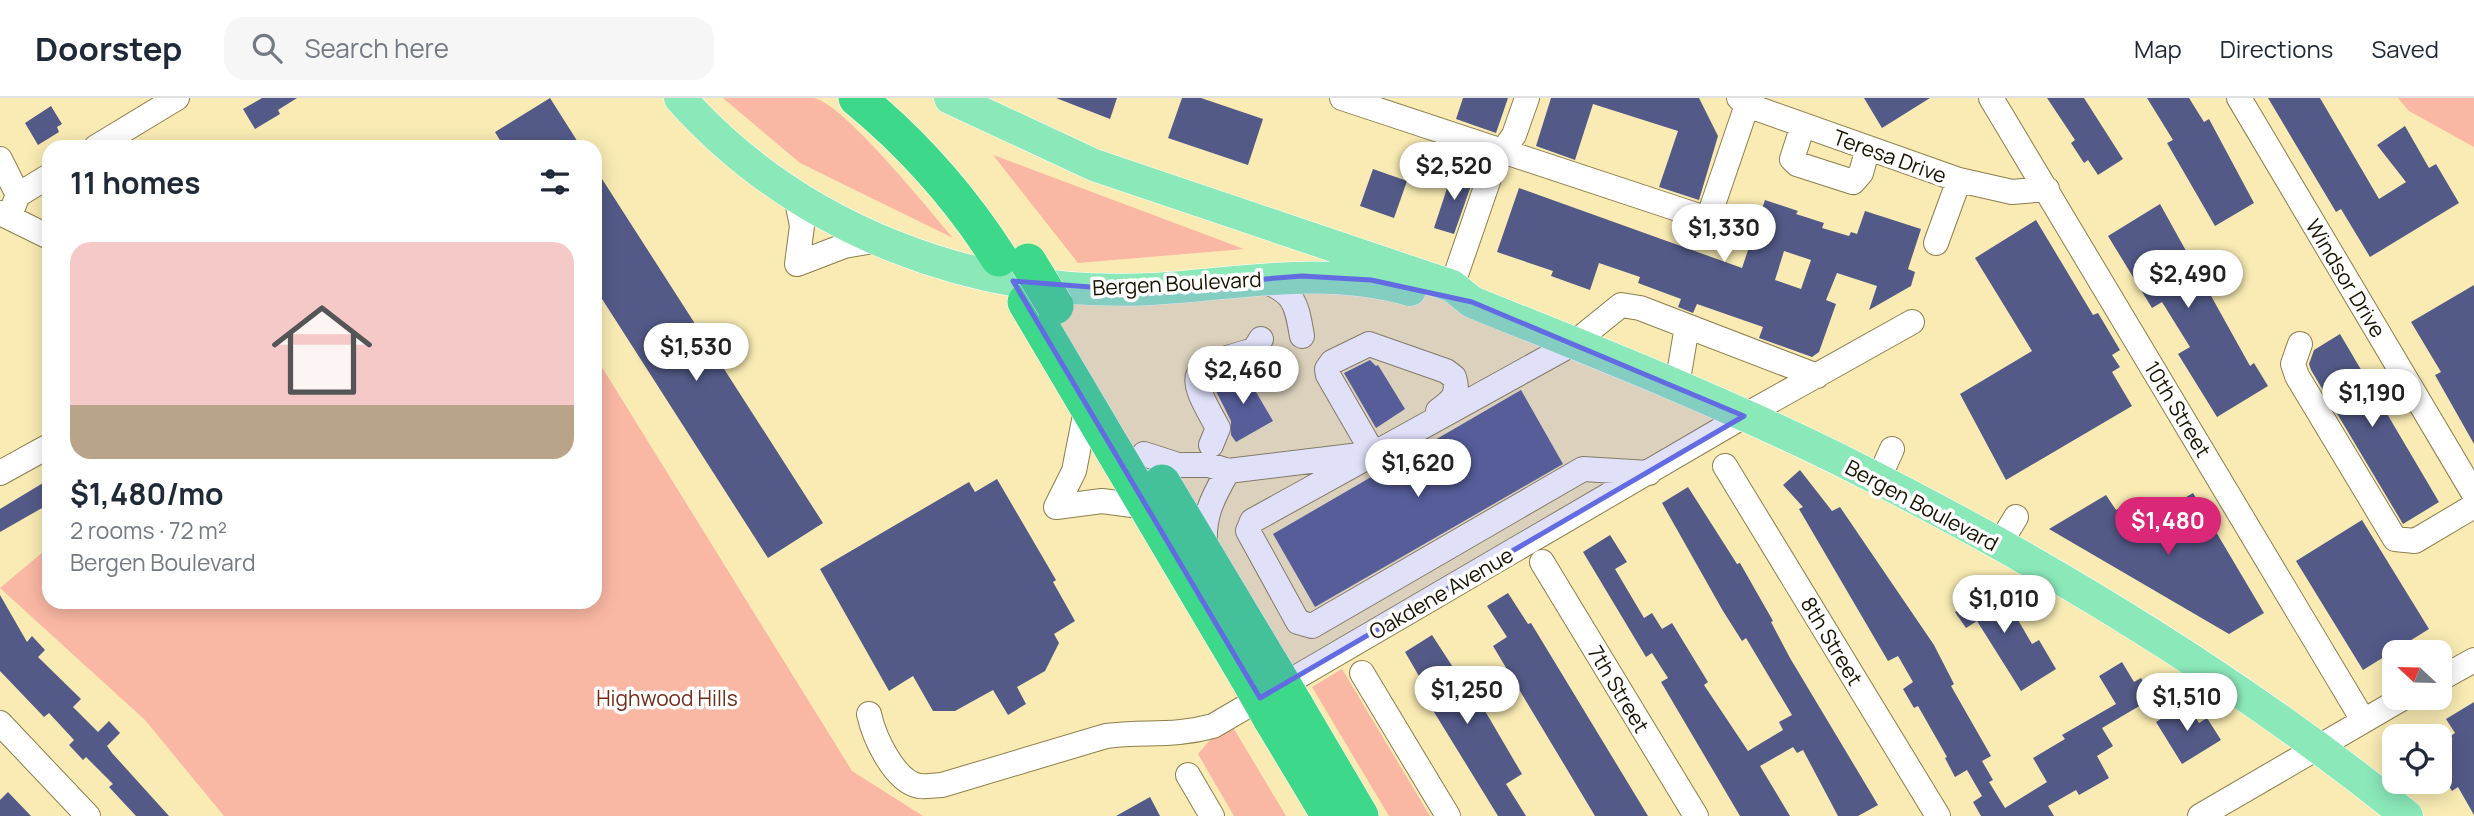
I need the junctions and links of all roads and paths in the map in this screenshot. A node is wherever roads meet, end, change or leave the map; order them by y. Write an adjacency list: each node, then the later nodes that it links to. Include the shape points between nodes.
1 (177, 98): 12 (street)
2 (680, 98): 19 (main road, Bergen Boulevard, via 731,146)
3 (857, 98): 24 (highway, via 897,132)
4 (892, 98): 24 (highway, via 971,180)
5 (950, 98): 26 (main road, Bergen Boulevard, via 1102,168)
6 (1342, 98): 14 (street)
7 (1527, 98): 14 (street, via 1514,135)
8 (1992, 98): 18 (street, 10th Street)
9 (2239, 98): 49 (street, Windsor Drive)
10 (1743, 102): 11 (street, Teresa Drive); 14 (street, via 1708,219)
11 (1803, 125): 13 (street, Teresa Drive); 13 (street, via 1792,159 1797,164 1853,182)
12 (108, 140)
13 (1868, 148): 16 (street, Teresa Drive)
14 (1502, 152): 26 (street, via 1494,164)
15 (0, 159): 20 (street)
16 (1959, 180): 18 (street, Teresa Drive, via 2012,192); 23 (street)
17 (42, 182): 20 (street)
18 (2047, 189): 63 (street, 10th Street)
19 (796, 196): 22 (main road, Bergen Boulevard); 22 (street, via 802,226 797,264 844,246)
20 (9, 208): 21 (street)
21 (42, 232)
22 (878, 240): 25 (main road, Bergen Boulevard, via 965,271 1063,287 1155,289)
23 (1936, 243)
24 (1014, 260): 27 (highway)
25 (1256, 278): 26 (main road, Bergen Boulevard, via 1337,276 1449,301); 30 (street, via 1282,287 1291,296)
26 (1462, 294): 32 (main road, Bergen Boulevard)
27 (1040, 304): 36 (highway); 43 (highway)
28 (1912, 322): 34 (street, Oakdene Avenue)
29 (1687, 326): 32 (street, via 1621,305); 34 (street); 35 (street)
30 (1303, 335)
31 (1261, 339): 39 (street, via 1254,351 1206,366 1197,377 1197,390 1218,428)
32 (1574, 343): 35 (main road, Bergen Boulevard); 38 (street)
33 (2300, 344): 50 (street, via 2293,364 2297,376 2395,539 2415,541)
34 (1817, 376): 37 (street, Oakdene Avenue)
35 (1677, 386): 37 (main road, Bergen Boulevard)
36 (1087, 405): 51 (highway); 51 (street, via 1074,471 1056,507 1102,501)
37 (1744, 416): 47 (street, Oakdene Avenue); 48 (main road, Bergen Boulevard)
38 (1405, 436): 42 (street); 42 (street, via 1455,398 1454,377 1373,345 1358,347 1332,362 1326,371)
39 (1211, 445)
40 (1892, 449): 48 (street)
41 (42, 450): 46 (street)
42 (1373, 453): 45 (street); 47 (street, via 1252,520 1249,533 1298,622 1312,626 1583,469)
43 (1144, 454): 45 (street, via 1190,467 1209,465); 54 (highway)
44 (1725, 466): 73 (street, 8th Street)
45 (1228, 471): 54 (street, via 1207,514)
46 (0, 473)
47 (1649, 473): 62 (street, Oakdene Avenue, via 1213,726 1164,736 1106,736 942,785 919,786 901,777)
48 (1878, 480): 53 (main road, Bergen Boulevard)
49 (2474, 494)
50 (2474, 506)
51 (1147, 507): 57 (highway)
52 (2016, 517): 53 (street)
53 (1999, 545): 65 (main road, Bergen Boulevard, via 2162,641)
54 (1207, 557): 57 (highway)
55 (1542, 562): 72 (street, 7th Street)
56 (2474, 660): 58 (street)
57 (1260, 672): 61 (highway, bridge)
58 (2452, 672)
59 (1362, 673): 71 (street)
60 (2382, 710): 63 (street)
61 (1283, 711): 69 (highway); 70 (highway)
62 (869, 714)
63 (2363, 720): 65 (street)
64 (0, 723): 67 (street)
65 (2319, 746): 74 (street); 75 (main road, Bergen Boulevard)
66 (1188, 775): 68 (street)
67 (88, 816)
68 (1212, 816)
69 (1330, 816)
70 (1360, 816)
71 (1448, 816)
72 (1696, 816)
73 (1938, 816)
74 (2200, 816)
75 (2407, 816)

